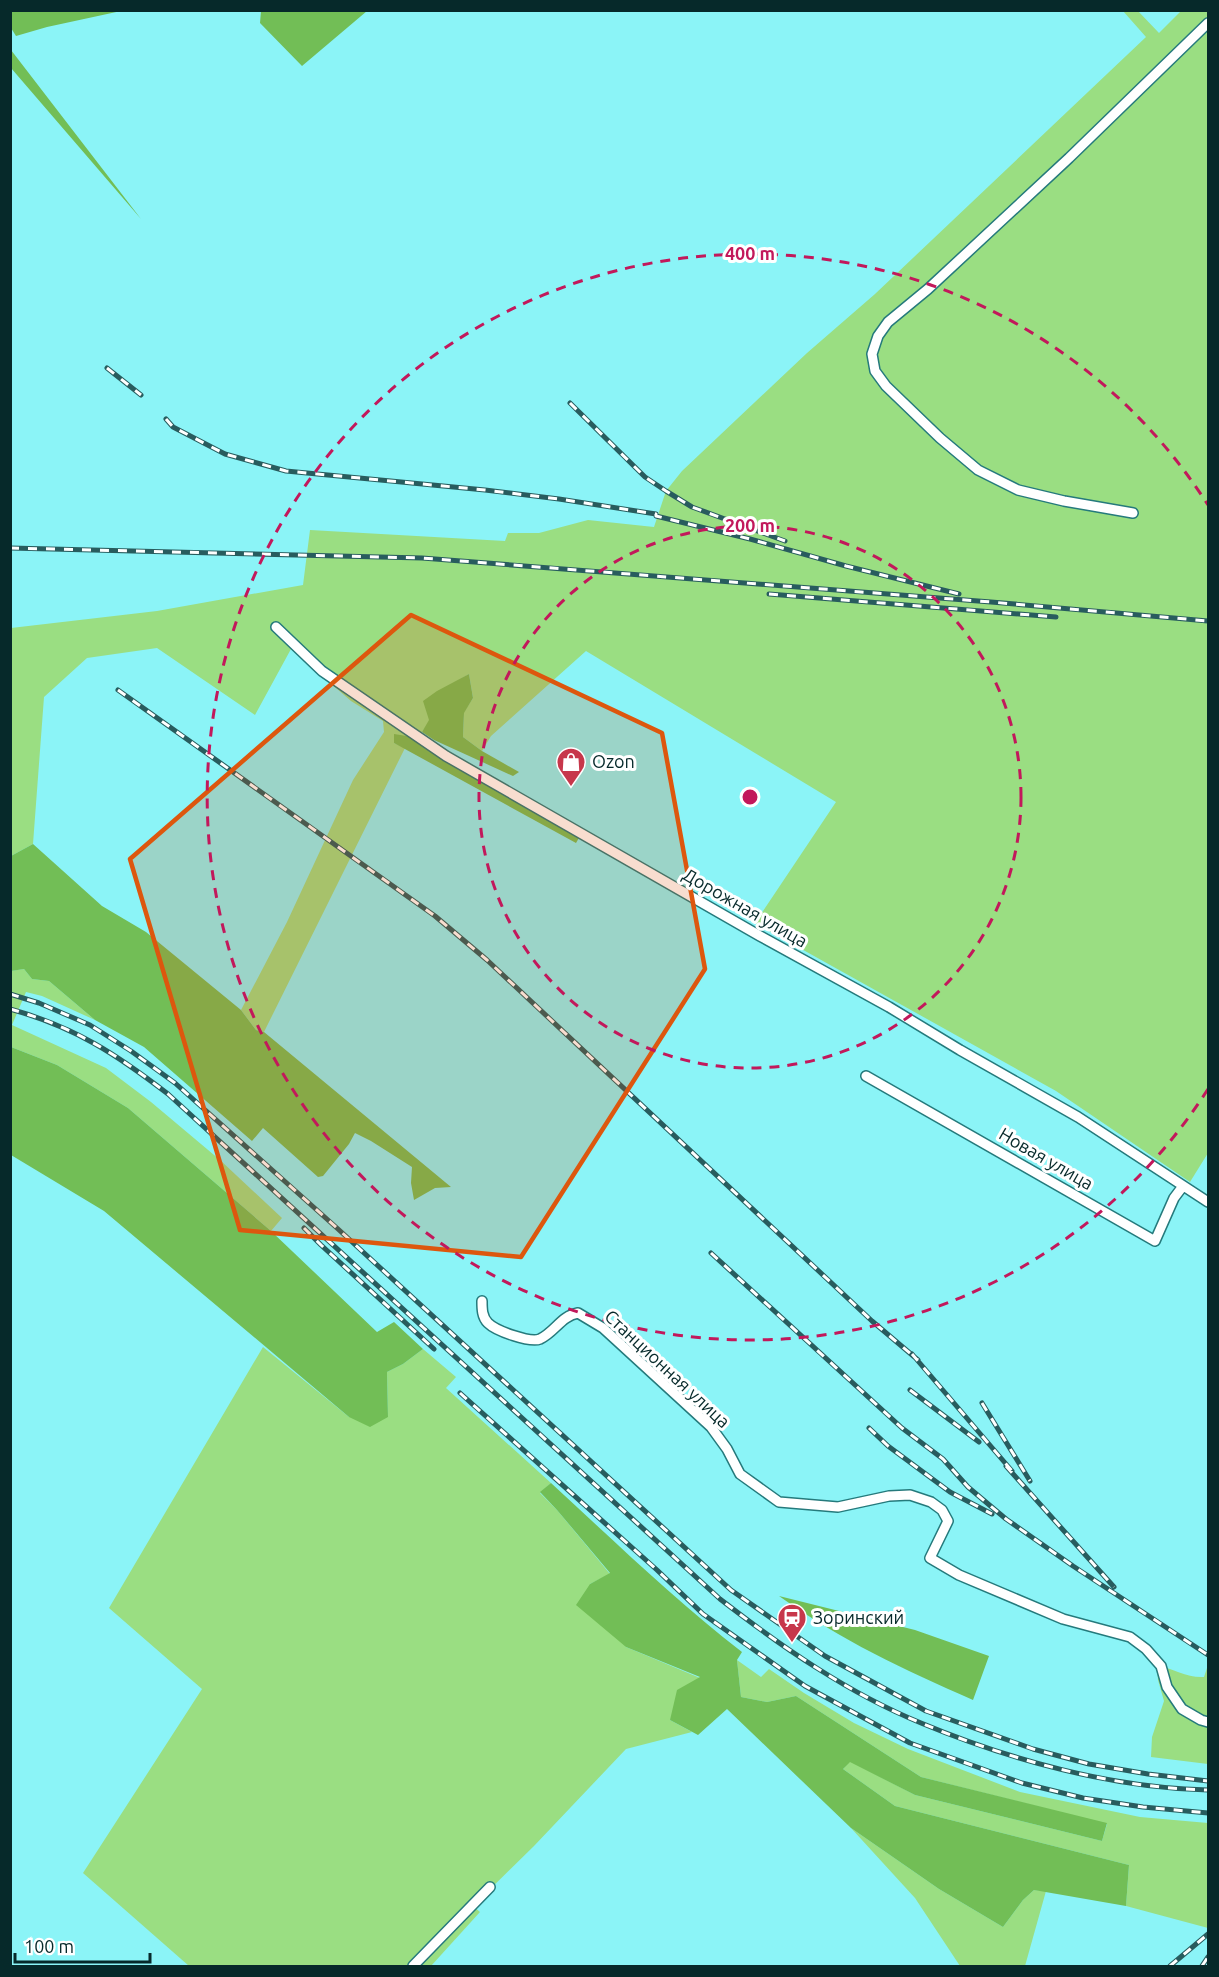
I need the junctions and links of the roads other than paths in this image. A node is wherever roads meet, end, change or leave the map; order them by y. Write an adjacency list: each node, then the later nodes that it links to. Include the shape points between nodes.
1 (1209, 23): 2 (street, via 928,289 888,322 872,354 876,371 886,386 978,470 1018,490)
2 (1133, 513)
3 (276, 627): 5 (street, Дорожная улица, via 322,671 446,756 889,1006 1078,1117)
4 (866, 1076): 5 (street, Новая улица, via 1155,1241)
5 (1183, 1186): 6 (street, Дорожная улица)
6 (1209, 1202)
7 (482, 1301): 8 (street, Станционная улица, via 482,1313 488,1324 533,1341 543,1338 569,1315 579,1313 603,1328 711,1427 740,1474 779,1502 838,1507 910,1495 931,1502 948,1521 930,1558 959,1575 1064,1619 1130,1638 1161,1665 1167,1687 1182,1709)
8 (1209, 1722)
9 (490, 1887): 10 (street)
10 (413, 1966)

